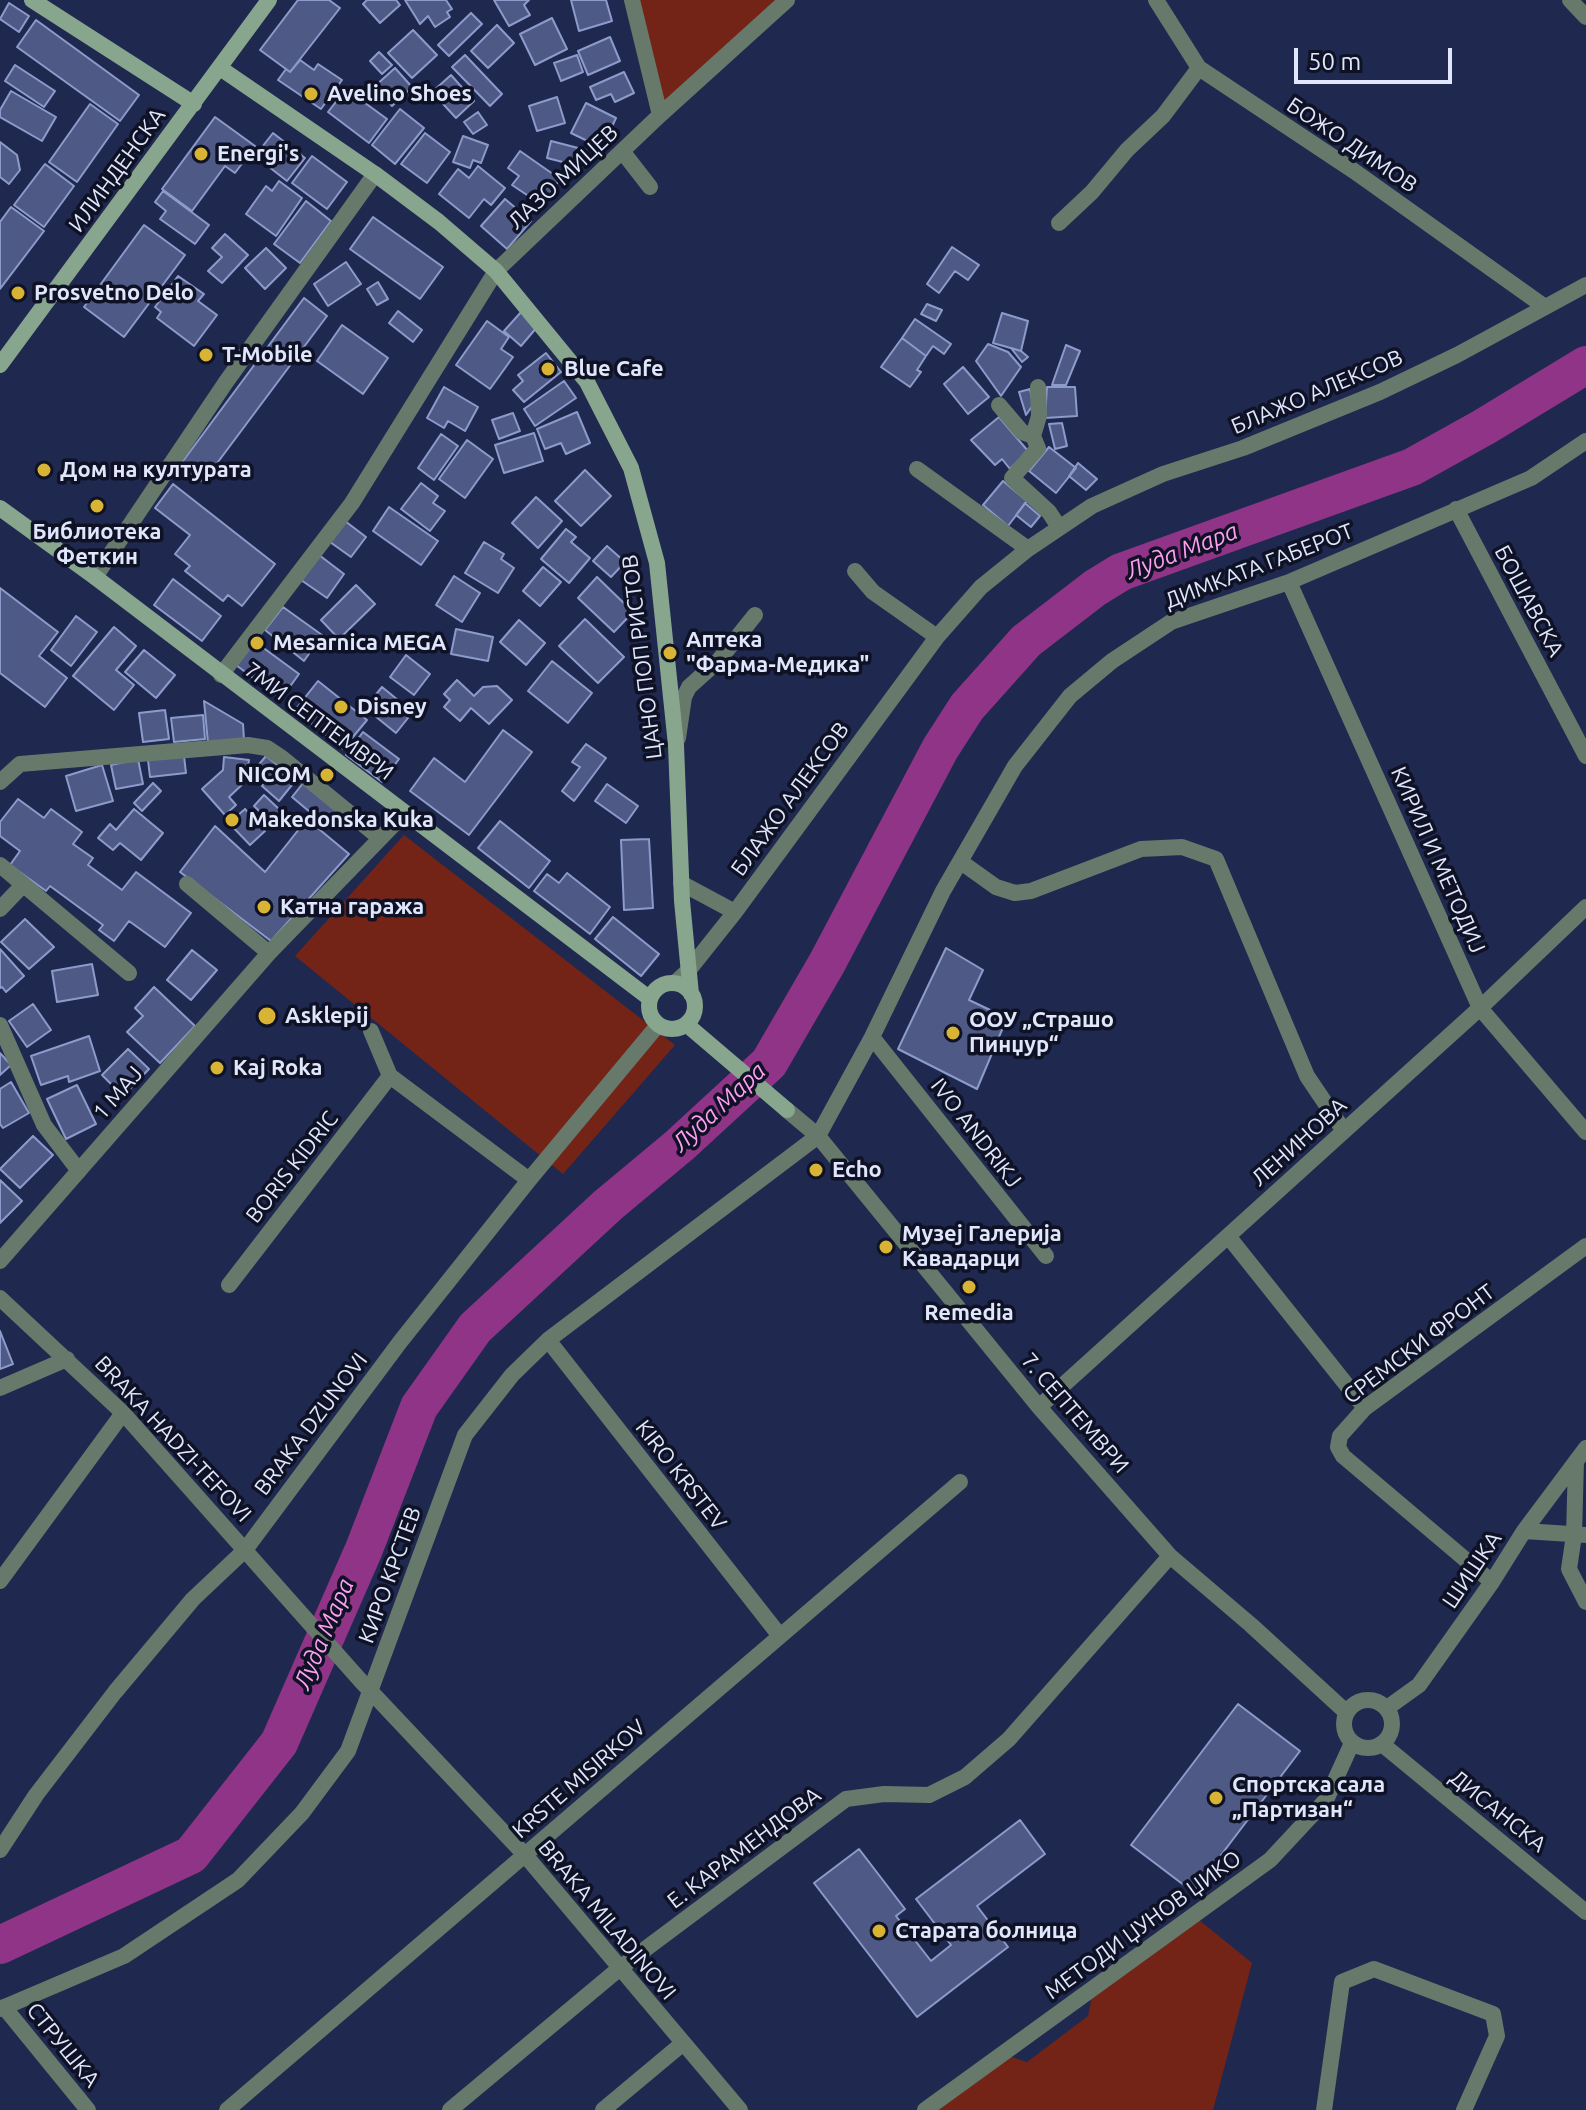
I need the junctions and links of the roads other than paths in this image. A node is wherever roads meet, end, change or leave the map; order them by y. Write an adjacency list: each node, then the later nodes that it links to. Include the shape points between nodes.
1 (32, 0): 10 (street)
2 (269, 0): 8 (street, ИЛИНДЕНСКА)
3 (632, 0): 11 (street)
4 (787, 0): 11 (street, ЛАЗО МИЦЕВ)
5 (1156, 0): 9 (street, БОЖО ДИМОВ)
6 (1570, 0): 7 (street)
7 (1586, 17)
8 (220, 68): 10 (street, ИЛИНДЕНСКА); 13 (street, ЦАНО ПОП РИСТОВ)
9 (1199, 68): 15 (street, via 1163,116); 18 (street, БОЖО ДИМОВ)
10 (194, 104): 19 (street, ИЛИНДЕНСКА)
11 (660, 115): 12 (street, ЛАЗО МИЦЕВ)
12 (622, 151): 14 (street); 16 (street, ЛАЗО МИЦЕВ)
13 (375, 174): 16 (street, ЦАНО ПОП РИСТОВ); 30 (street)
14 (650, 187)
15 (1059, 223)
16 (496, 271): 34 (street, ЛАЗО МИЦЕВ, via 352,503); 35 (street, ЦАНО ПОП РИСТОВ, via 587,382 631,468 657,563)
17 (1586, 285): 18 (street, БЛАЖО АЛЕКСОВ)
18 (1545, 307): 27 (street, БЛАЖО АЛЕКСОВ, via 1380,392 1163,474)
19 (0, 365)
20 (1038, 387): 22 (street)
21 (999, 405): 22 (street, via 1022,432)
22 (1033, 436): 27 (street, via 1038,448 1012,478)
23 (1586, 441): 26 (street, ДИМКАТА ГАБЕРОТ, via 1531,478)
24 (917, 469): 28 (street)
25 (0, 508): 30 (street, 7МИ СЕПТЕМВРИ)
26 (1456, 509): 31 (street, ДИМКАТА ГАБЕРОТ); 36 (street, БОШАВСКА)
27 (1059, 527): 28 (street, БЛАЖО АЛЕКСОВ)
28 (1028, 549): 33 (street, БЛАЖО АЛЕКСОВ, via 981,587)
29 (855, 571): 33 (street, via 873,592)
30 (95, 577): 34 (street, 7МИ СЕПТЕМВРИ)
31 (1289, 582): 40 (street, ДИМКАТА ГАБЕРОТ, via 1171,622 1070,696 1015,766); 54 (street, КИРИЛ И МЕТОДИЈ)
32 (755, 615): 35 (street, via 689,687)
33 (937, 637): 47 (street, БЛАЖО АЛЕКСОВ)
34 (221, 675): 38 (street, 7МИ СЕПТЕМВРИ)
35 (676, 745): 42 (street, ЦАНО ПОП РИСТОВ)
36 (1586, 756)
37 (0, 782): 39 (street, via 20,764 248,745 282,758)
38 (404, 814): 39 (street, 1 MAJ); 53 (street, 7МИ СЕПТЕМВРИ)
39 (380, 838): 48 (street, 1 MAJ)
40 (961, 862): 59 (street, ДИМКАТА ГАБЕРОТ); 61 (street, via 996,887 1015,893 1141,849 1182,847 1216,859 1307,1076)
41 (0, 865): 44 (street)
42 (681, 883): 47 (street); 49 (street, ЦАНО ПОП РИСТОВ)
43 (187, 884): 48 (street)
44 (22, 886): 46 (street); 50 (street)
45 (1586, 907): 54 (street, ЛЕНИНОВА)
46 (0, 909)
47 (735, 912): 49 (street, БЛАЖО АЛЕКСОВ)
48 (269, 953): 64 (street, 1 MAJ)
49 (688, 971): 51 (street, БЛАЖО АЛЕКСОВ); 52 (street, ЦАНО ПОП РИСТОВ)
50 (129, 973)
51 (675, 983): 52 (street); 53 (street, via 655,989)
52 (691, 994): 55 (street, via 695,1004)
53 (649, 998): 57 (street)
54 (1480, 1008): 61 (street, ЛЕНИНОВА); 62 (street, КИРИЛ И МЕТОДИЈ)
55 (686, 1024): 57 (street, via 671,1029); 63 (street, 7. СЕПТЕМВРИ)
56 (0, 1025): 64 (street, via 44,1125)
57 (658, 1025): 65 (street, BRAKA DZUNOVI)
58 (371, 1031): 60 (street)
59 (872, 1037): 63 (street, ДИМКАТА ГАБЕРОТ); 68 (street, IVO ANDRIKJ)
60 (390, 1076): 65 (street); 70 (street, BORIS KIDRIC)
61 (1344, 1131): 66 (street, ЛЕНИНОВА)
62 (1586, 1132)
63 (818, 1136): 72 (street, КИРО КРСТЕВ); 75 (street, 7. СЕПТЕМВРИ)
64 (79, 1171): 69 (street, 1 MAJ)
65 (529, 1180): 82 (street, BRAKA DZUNOVI)
66 (1228, 1236): 75 (street, ЛЕНИНОВА); 76 (street)
67 (1586, 1246): 76 (street, СРЕМСКИ ФРОНТ)
68 (1046, 1256)
69 (0, 1261)
70 (229, 1285)
71 (0, 1298): 73 (street, BRAKA HADZI-TEFOVI)
72 (548, 1340): 88 (street, KIRO KRSTEV); 89 (street, КИРО КРСТЕВ, via 512,1375 465,1435)
73 (67, 1359): 74 (street, BRAKA HADZI-TEFOVI); 77 (street, BRAKA HADZI-TEFOVI)
74 (0, 1388)
75 (1039, 1407): 83 (street, 7. СЕПТЕМВРИ)
76 (1365, 1408): 86 (street, СРЕМСКИ ФРОНТ, via 1340,1436 1343,1456)
77 (123, 1413): 82 (street, BRAKA HADZI-TEFOVI); 85 (street)
78 (1581, 1455): 80 (street, ШИШКА); 81 (street)
79 (960, 1482): 88 (street, KRSTE MISIRKOV)
80 (1524, 1531): 81 (street); 86 (street, ШИШКА)
81 (1580, 1535): 87 (street, via 1569,1569)
82 (245, 1550): 84 (street, BRAKA HADZI-TEFOVI); 94 (street, BRAKA DZUNOVI, via 193,1599 115,1692)
83 (1170, 1556): 91 (street, 7. СЕПТЕМВРИ); 97 (street, Е. КАРАМЕНДОВА, via 1009,1739 965,1777 929,1795 846,1799)
84 (260, 1566): 89 (street, BRAKA MILADINOVI)
85 (0, 1581)
86 (1492, 1582): 90 (street, ШИШКА, via 1419,1685)
87 (1586, 1602)
88 (780, 1636): 95 (street, KRSTE MISIRKOV)
89 (366, 1686): 95 (street, BRAKA MILADINOVI); 98 (street, КИРО КРСТЕВ, via 348,1751 302,1813 238,1880 124,1956)
90 (1387, 1708): 91 (street, via 1365,1699); 93 (street, via 1392,1724)
91 (1346, 1712): 92 (street, via 1344,1729)
92 (1352, 1743): 93 (street, via 1367,1748); 105 (street, МЕТОДИ ЏУНОВ ЏИКО, via 1326,1800 1270,1860)
93 (1382, 1744): 96 (street, ДИСАНСКА)
94 (0, 1850)
95 (525, 1855): 97 (street, BRAKA MILADINOVI); 101 (street, KRSTE MISIRKOV)
96 (1586, 1912)
97 (620, 1968): 99 (street, BRAKA MILADINOVI); 102 (street, Е. КАРАМЕНДОВА)
98 (2, 2008): 100 (street, СТРУШКА)
99 (682, 2044): 103 (street); 104 (street, BRAKA MILADINOVI)
100 (88, 2110)
101 (227, 2110)
102 (450, 2110)
103 (603, 2110)
104 (740, 2110)
105 (925, 2110)
106 (1324, 2110): 107 (street, via 1342,1982 1374,1969 1493,2014 1497,2036)
107 (1464, 2110)

